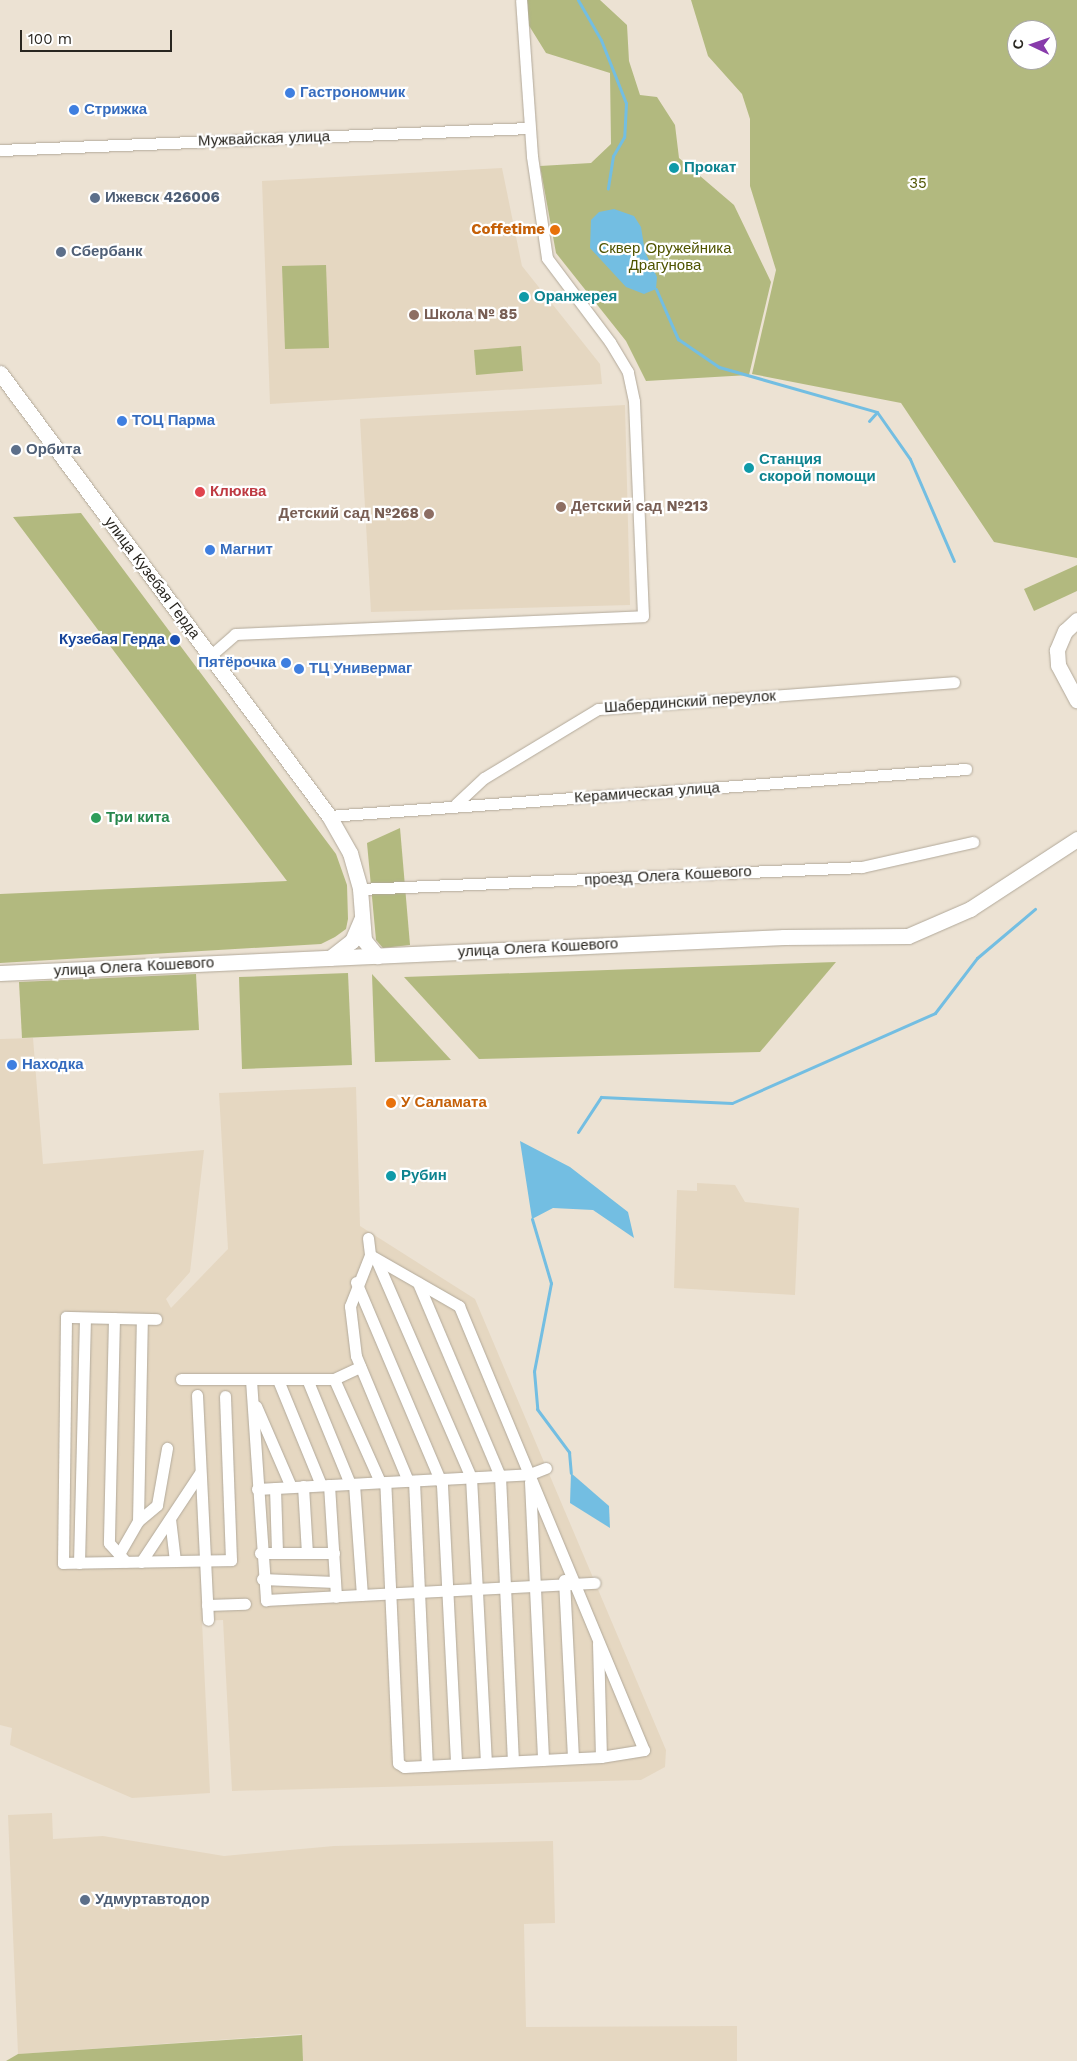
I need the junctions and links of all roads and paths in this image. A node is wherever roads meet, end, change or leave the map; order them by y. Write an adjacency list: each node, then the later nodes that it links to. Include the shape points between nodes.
1 (521, 0): 2 (street)
2 (529, 128): 3 (street, Мужвайская улица); 6 (street, via 538,222 547,258 628,372 634,401 643,616 235,634)
3 (0, 150)
4 (0, 373): 6 (main road, улица Кузебая Герда)
5 (1077, 620): 8 (main road, via 1065,631 1058,650 1058,665)
6 (210, 656): 11 (main road, улица Кузебая Герда)
7 (954, 682): 10 (street, Шабердинский переулок, via 598,709 484,778)
8 (1077, 700)
9 (966, 769): 10 (street, Керамическая улица)
10 (456, 804): 11 (street, Керамическая улица)
11 (329, 816): 16 (main road, улица Кузебая Герда, via 350,853)
12 (1077, 828): 15 (main road, улица Олега Кошевого)
13 (1077, 839): 15 (main road, улица Олега Кошевого)
14 (973, 842): 16 (street, проезд Олега Кошевого, via 862,867)
15 (1054, 854): 18 (main road, улица Олега Кошевого, via 970,909 908,936 784,936)
16 (360, 889): 17 (main road, улица Кузебая Герда)
17 (362, 918): 18 (main road, улица Кузебая Герда, via 364,940); 19 (main road, via 352,941)
18 (377, 956): 19 (main road, улица Олега Кошевого)
19 (329, 958): 20 (main road, улица Олега Кошевого)
20 (0, 973)
21 (368, 1238): 22 (street)
22 (373, 1257): 23 (street); 24 (street); 43 (street)
23 (356, 1282): 29 (street, via 350,1306); 44 (street)
24 (418, 1283): 41 (street, via 459,1306); 42 (street)
25 (85, 1318): 26 (street); 64 (street); 64 (street, via 66,1317 63,1563)
26 (114, 1318): 27 (street); 60 (street, via 109,1543)
27 (142, 1319): 28 (street); 54 (street)
28 (156, 1319)
29 (360, 1367): 32 (street); 45 (street)
30 (181, 1379): 33 (street)
31 (307, 1379): 32 (street); 34 (street); 47 (street)
32 (334, 1379): 46 (street)
33 (251, 1380): 34 (street); 37 (street)
34 (278, 1380): 48 (street)
35 (197, 1394): 40 (street)
36 (225, 1396): 61 (street, via 231,1560)
37 (252, 1398): 50 (street); 52 (street)
38 (168, 1448): 54 (street, via 157,1505)
39 (546, 1468): 41 (street)
40 (200, 1474): 53 (street); 61 (street)
41 (530, 1474): 42 (street); 59 (street); 70 (street)
42 (500, 1476): 43 (street); 71 (street)
43 (471, 1478): 44 (street); 72 (street)
44 (440, 1479): 45 (street); 73 (street)
45 (411, 1481): 46 (street); 74 (street)
46 (382, 1482): 47 (street); 75 (street)
47 (352, 1484): 48 (street); 76 (street)
48 (325, 1485): 49 (street); 58 (street)
49 (303, 1486): 50 (street); 57 (street)
50 (291, 1487): 51 (street)
51 (275, 1488): 52 (street); 56 (street)
52 (257, 1489): 55 (street)
53 (170, 1519): 62 (street); 63 (street)
54 (138, 1521): 60 (street)
55 (260, 1553): 56 (street); 65 (street)
56 (277, 1553): 57 (street)
57 (307, 1553): 58 (street)
58 (334, 1553): 66 (street)
59 (565, 1557): 68 (street); 69 (street)
60 (123, 1558): 63 (street); 64 (street)
61 (204, 1560): 62 (street); 79 (street)
62 (175, 1561): 63 (street)
63 (141, 1562)
64 (79, 1563)
65 (262, 1579): 66 (street); 77 (street, via 266,1600)
66 (335, 1582): 77 (street)
67 (595, 1583): 68 (street)
68 (577, 1585): 69 (street); 81 (street)
69 (564, 1586): 70 (street); 83 (street)
70 (535, 1587): 71 (street); 84 (street)
71 (505, 1589): 72 (street); 85 (street)
72 (477, 1590): 73 (street); 86 (street)
73 (448, 1591): 74 (street); 87 (street)
74 (419, 1593): 75 (street); 88 (street)
75 (390, 1594): 76 (street); 88 (street, via 398,1763)
76 (362, 1595): 77 (street)
77 (336, 1597)
78 (245, 1604): 79 (street)
79 (207, 1605): 80 (street)
80 (208, 1620)
81 (598, 1635): 82 (street); 82 (street, via 644,1750)
82 (601, 1757): 83 (street)
83 (573, 1758): 84 (street)
84 (544, 1760): 85 (street)
85 (514, 1761): 86 (street)
86 (486, 1763): 87 (street)
87 (456, 1764): 88 (street)
88 (428, 1766)

